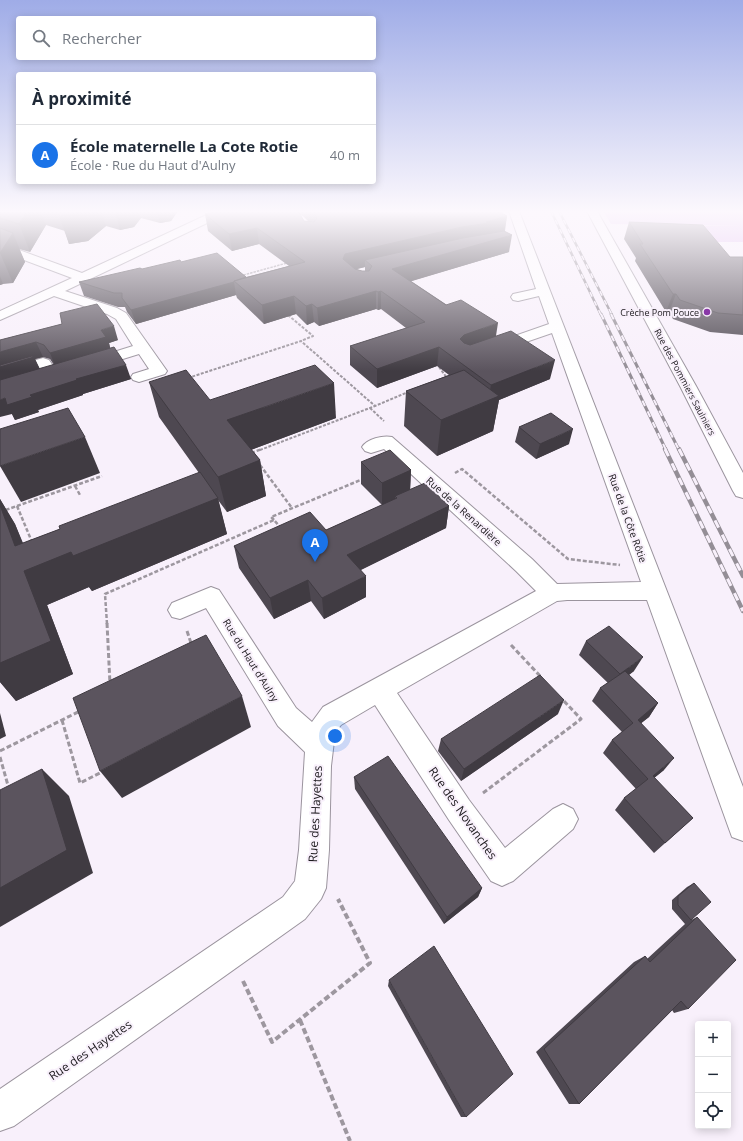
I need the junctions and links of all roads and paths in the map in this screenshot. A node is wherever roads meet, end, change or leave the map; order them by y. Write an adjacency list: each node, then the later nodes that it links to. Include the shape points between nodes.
1 (47, 264): 6 (street)
2 (109, 264): 6 (street)
3 (283, 264): 7 (path)
4 (530, 264): 9 (street, Rue de la Côte Rôtie)
5 (621, 264): 35 (street, Rue des Pommiers Saulniers)
6 (82, 277): 8 (street)
7 (234, 277)
8 (54, 291): 14 (street); 17 (street, via 121,316)
9 (544, 291): 10 (street); 15 (street, Rue de la Côte Rôtie)
10 (518, 297)
11 (284, 312): 13 (path)
12 (295, 313): 13 (path)
13 (287, 315): 16 (path, via 313,336)
14 (0, 316)
15 (557, 326): 18 (street); 50 (street, Rue de la Côte Rôtie)
16 (302, 340): 25 (path); 31 (path)
17 (142, 348): 20 (street); 21 (street)
18 (482, 352)
19 (437, 365): 23 (path, via 447,378)
20 (160, 370): 24 (street); 25 (path, via 167,385)
21 (64, 372): 22 (street, via 43,363); 27 (street)
22 (0, 375)
23 (452, 375)
24 (139, 377)
25 (192, 377): 26 (path)
26 (196, 383)
27 (22, 385)
28 (414, 390): 29 (path)
29 (402, 395): 30 (path); 31 (path)
30 (408, 400)
31 (375, 406): 32 (path)
32 (370, 408): 33 (path); 45 (path, via 250,453)
33 (388, 424)
34 (371, 448): 40 (street, Rue de la Renardière, via 386,441); 45 (path, via 368,476)
35 (721, 452): 36 (street); 41 (street, Rue des Pommiers Saulniers)
36 (743, 458)
37 (452, 474): 50 (path, via 462,469 568,559 625,566)
38 (102, 476): 39 (path)
39 (75, 486): 42 (path); 44 (path)
40 (438, 488): 43 (street); 51 (street, Rue de la Renardière)
41 (743, 491)
42 (80, 495)
43 (418, 498)
44 (17, 506): 46 (path); 49 (path)
45 (292, 508): 47 (path, via 271,517)
46 (0, 512)
47 (274, 520): 48 (path); 56 (path, via 105,594)
48 (284, 533)
49 (35, 549)
50 (651, 578): 51 (street, Rue des Hayettes); 68 (street, Rue de la Côte Rôtie)
51 (552, 593): 53 (street, Rue des Hayettes)
52 (180, 610): 54 (path, via 192,648); 61 (street, Rue du Haut d'Aulny, via 211,596 287,717)
53 (493, 626): 55 (path); 57 (street, Rue des Hayettes)
54 (186, 651)
55 (545, 681)
56 (110, 688)
57 (380, 690): 61 (street, Rue des Hayettes, via 332,716 322,729); 66 (street, Rue des Novanches)
58 (560, 697): 66 (path, via 581,719)
59 (83, 709): 60 (path)
60 (62, 720): 62 (path); 64 (path, via 80,782)
61 (319, 747): 70 (street, Rue des Hayettes, via 310,888 294,908)
62 (0, 751)
63 (0, 757): 65 (path)
64 (110, 768)
65 (10, 794)
66 (459, 810): 67 (street, Rue des Novanches, via 502,870)
67 (564, 819)
68 (743, 826)
69 (335, 893): 71 (path, via 370,963)
70 (229, 954): 71 (path, via 272,1042); 72 (street, Rue des Hayettes)
71 (300, 1020): 73 (path)
72 (0, 1112)
73 (350, 1141)

